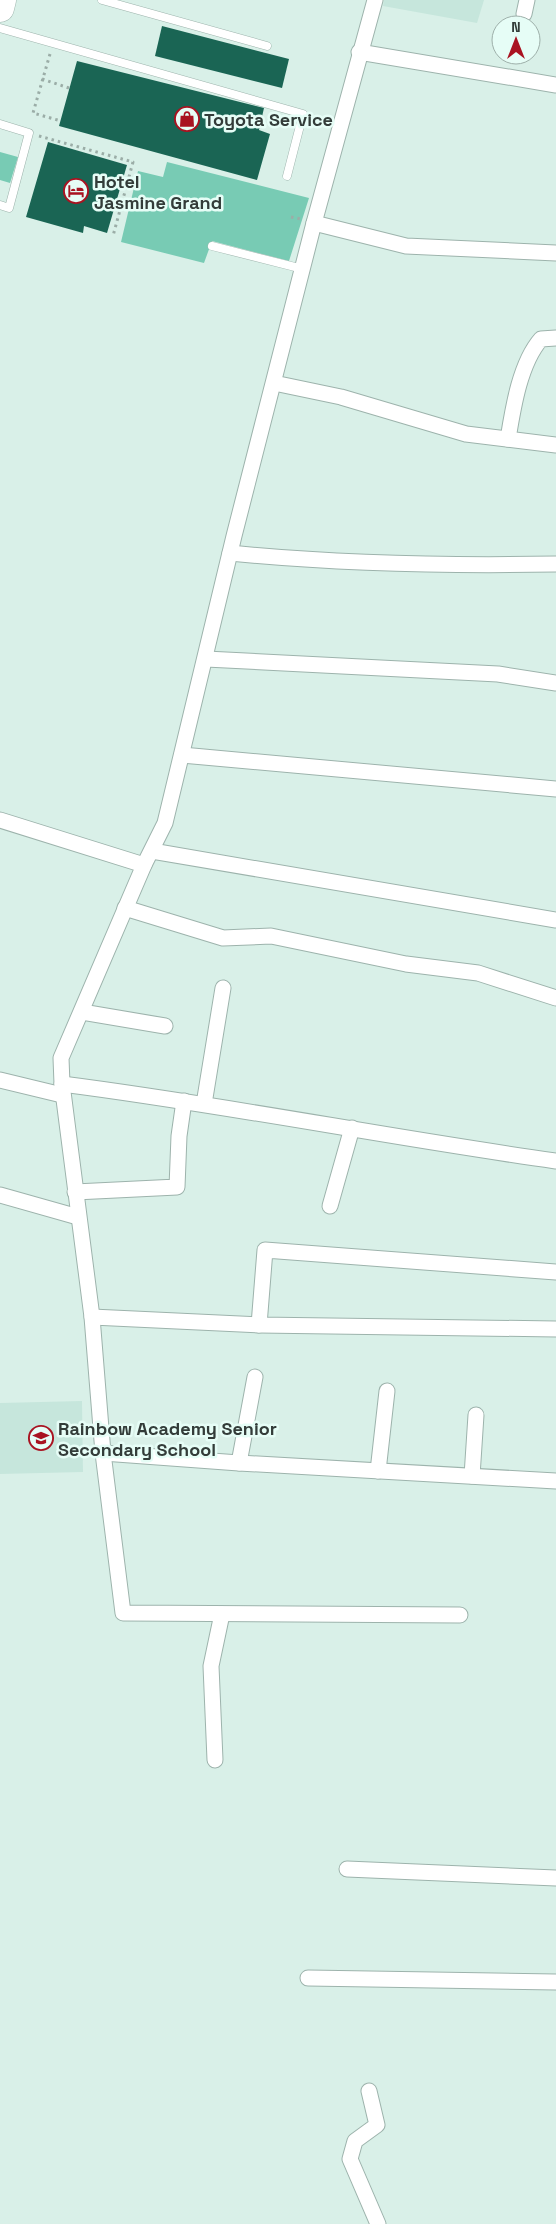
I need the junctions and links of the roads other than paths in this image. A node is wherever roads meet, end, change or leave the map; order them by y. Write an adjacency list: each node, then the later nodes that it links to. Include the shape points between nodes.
1 (2, 0): 4 (highway)
2 (102, 0): 6 (lane)
3 (375, 0): 7 (street)
4 (0, 8)
5 (0, 28): 10 (lane, via 303,114)
6 (267, 46)
7 (359, 52): 8 (street); 12 (street)
8 (556, 85)
9 (0, 124): 11 (lane, via 28,133 9,208)
10 (287, 176)
11 (0, 206)
12 (314, 223): 14 (street, via 406,246); 15 (street)
13 (212, 246): 15 (lane)
14 (556, 253)
15 (302, 269): 17 (street)
16 (556, 338): 18 (street, via 541,339 536,345 518,386)
17 (274, 383): 18 (street, via 341,397 466,434); 20 (street)
18 (508, 439): 19 (street)
19 (556, 445)
20 (230, 553): 21 (street, via 309,561 428,566); 22 (street)
21 (556, 564)
22 (206, 659): 23 (street, via 498,674); 24 (street)
23 (556, 683)
24 (182, 755): 25 (street); 27 (street, via 165,822)
25 (556, 789)
26 (0, 820): 28 (street)
27 (152, 851): 28 (street); 30 (street)
28 (144, 865): 29 (street)
29 (125, 908): 32 (street, via 223,938 270,936 406,964 478,972); 33 (street)
30 (556, 920)
31 (222, 988): 38 (street)
32 (556, 998)
33 (82, 1012): 34 (street); 36 (street, via 61,1058)
34 (165, 1026)
35 (0, 1080): 36 (street)
36 (62, 1089): 37 (street); 41 (street)
37 (184, 1101): 38 (street); 41 (street, via 177,1187)
38 (204, 1104): 39 (street)
39 (352, 1128): 40 (street); 43 (street)
40 (556, 1161)
41 (75, 1192): 44 (street)
42 (0, 1195): 44 (street)
43 (330, 1206)
44 (78, 1217): 46 (street)
45 (556, 1272): 47 (street, via 265,1250)
46 (92, 1317): 47 (street); 52 (street)
47 (259, 1325): 48 (street)
48 (556, 1329)
49 (255, 1377): 53 (street)
50 (387, 1391): 54 (street)
51 (476, 1415): 55 (street)
52 (103, 1453): 53 (street); 57 (street, via 123,1612)
53 (240, 1463): 54 (street)
54 (378, 1471): 55 (street)
55 (472, 1476): 56 (street)
56 (556, 1481)
57 (222, 1614): 58 (street); 59 (street, via 211,1666)
58 (460, 1615)
59 (215, 1760)
60 (347, 1869): 61 (street)
61 (556, 1878)
62 (308, 1978): 63 (street)
63 (556, 1982)
64 (369, 2091): 65 (street, via 377,2125 355,2141 350,2159)
65 (378, 2224)

